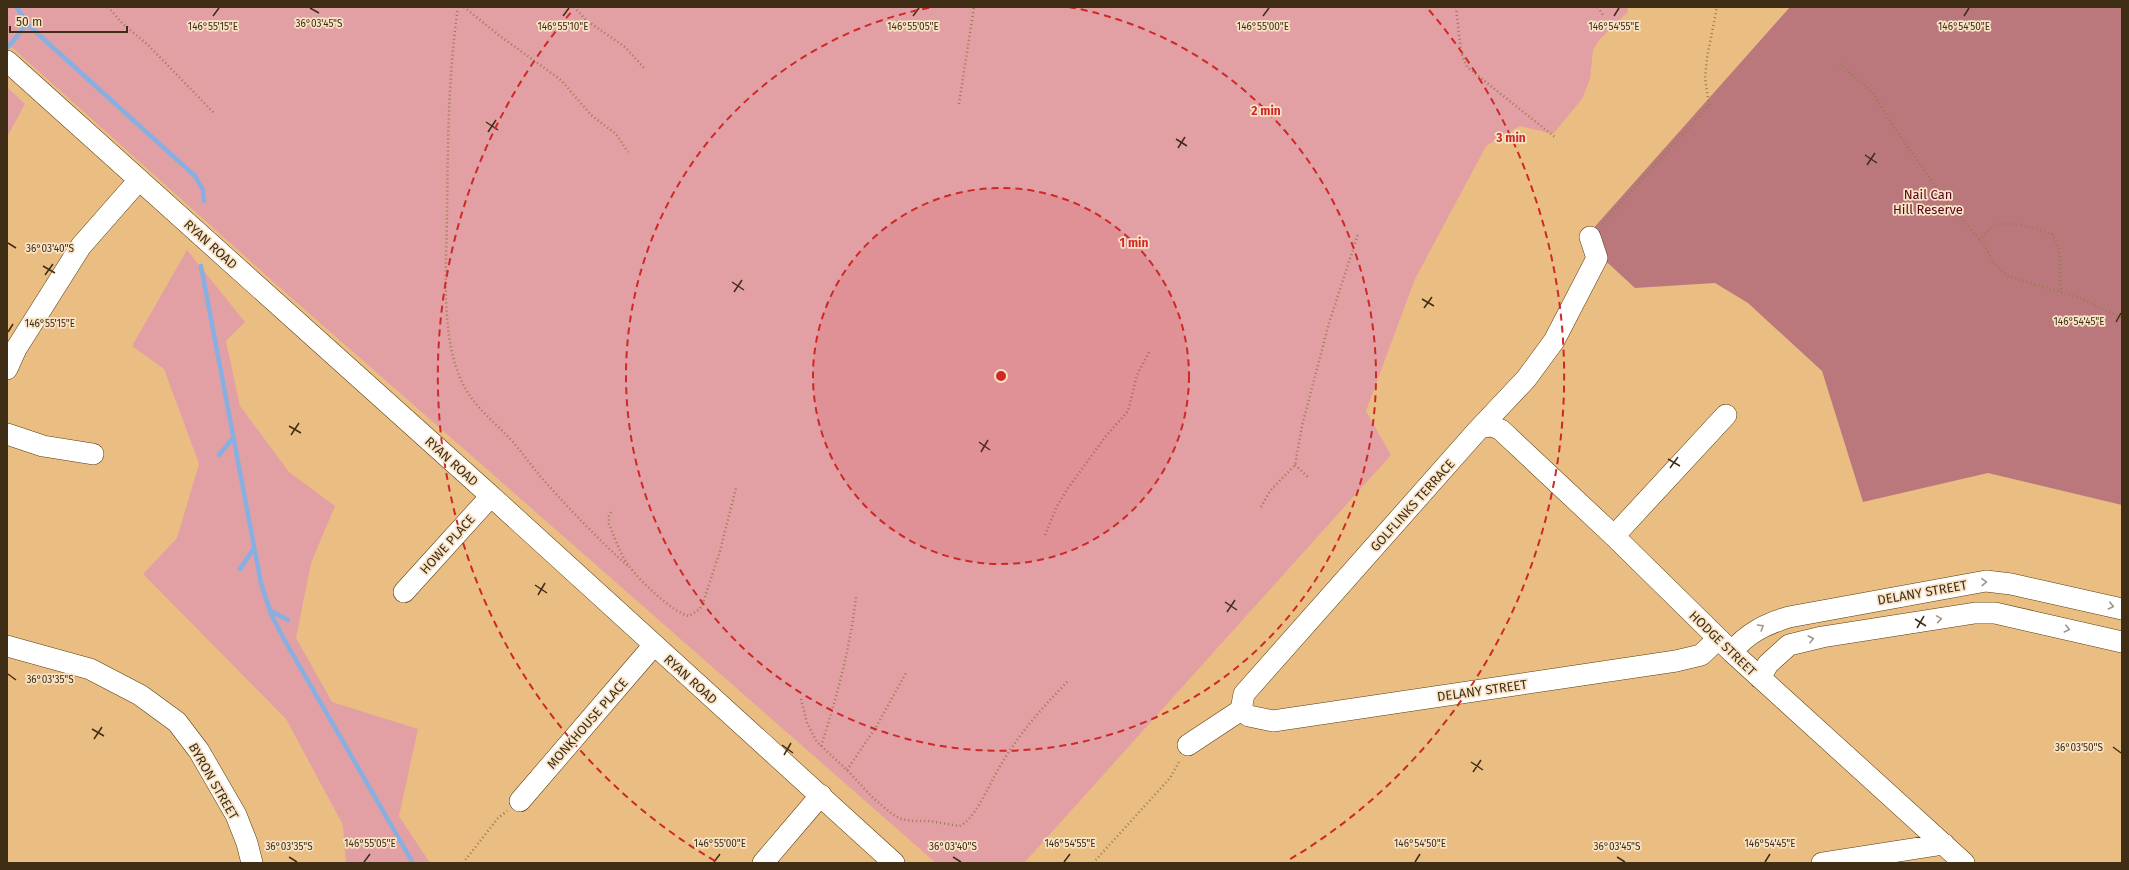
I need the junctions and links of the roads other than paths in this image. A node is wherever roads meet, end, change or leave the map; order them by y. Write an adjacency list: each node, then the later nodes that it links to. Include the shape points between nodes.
1 (7, 61): 2 (street, RYAN ROAD)
2 (139, 180): 4 (street, via 81,246 16,348); 9 (street, RYAN ROAD)
3 (1590, 237): 6 (street, GOLFLINKS TERRACE, via 1597,258 1554,341 1526,379)
4 (7, 369)
5 (1726, 415): 10 (street)
6 (1482, 427): 10 (street, HODGE STREET, via 1492,426 1501,430); 18 (street, GOLFLINKS TERRACE, via 1244,694)
7 (7, 434): 8 (street, via 43,446)
8 (93, 454)
9 (491, 496): 11 (street, HOWE PLACE); 14 (street, RYAN ROAD)
10 (1614, 536): 16 (street, HODGE STREET)
11 (404, 592)
12 (2122, 609): 16 (street, DELANY STREET, one-way to 12, via 1741,641 1764,624 1789,617 1986,581 2011,584)
13 (2122, 642): 17 (street, one-way to 13, via 1768,664 1789,645 1822,637 1975,613 1995,613)
14 (654, 645): 20 (street, RYAN ROAD); 21 (street, MONKHOUSE PLACE)
15 (7, 646): 23 (street, BYRON STREET, via 90,669 140,695 177,722 200,751 236,815)
16 (1725, 646): 17 (street, HODGE STREET); 18 (street, DELANY STREET, via 1701,655 1660,663 1273,721 1249,716)
17 (1760, 678): 22 (street, HODGE STREET)
18 (1241, 710): 19 (street)
19 (1188, 745)
20 (820, 795): 24 (street); 25 (street, RYAN ROAD)
21 (520, 800)
22 (1944, 844): 26 (street); 27 (street, HODGE STREET)
23 (252, 863)
24 (763, 863)
25 (894, 863)
26 (1822, 863)
27 (1964, 863)

